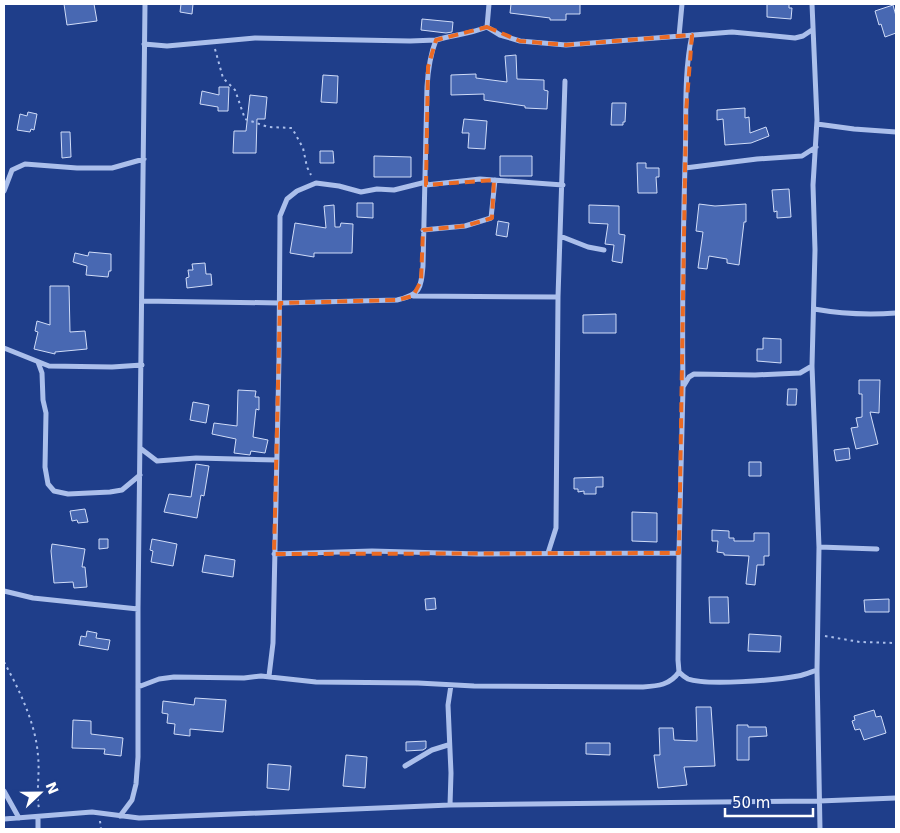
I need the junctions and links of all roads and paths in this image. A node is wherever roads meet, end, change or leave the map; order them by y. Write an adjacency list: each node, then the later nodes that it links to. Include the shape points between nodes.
1 (145, 4): 11 (street)
2 (489, 4): 5 (street)
3 (682, 4): 8 (street)
4 (812, 4): 6 (street)
5 (487, 27): 8 (street, via 520,41 566,45); 9 (street)
6 (812, 30): 7 (street, via 795,38 732,32); 13 (street)
7 (692, 34): 8 (street); 17 (street, via 688,54)
8 (679, 36)
9 (436, 40): 10 (street, via 255,38); 20 (street, via 428,77)
10 (213, 42): 11 (street, via 168,46); 19 (path, via 223,78 234,90 245,119 268,127 292,128)
11 (144, 44): 16 (street)
12 (565, 82): 21 (street)
13 (817, 124): 14 (street); 15 (street)
14 (896, 132)
15 (816, 147): 17 (street, via 802,156); 30 (street, via 813,185)
16 (144, 160): 22 (street, via 112,168 25,164 12,170); 28 (street)
17 (685, 168): 36 (street)
18 (495, 180): 20 (street); 21 (street); 23 (street, via 491,218 465,226)
19 (316, 183): 20 (street, via 360,192 394,190); 29 (street, via 287,199 280,216)
20 (426, 183): 23 (street)
21 (563, 184): 24 (street)
22 (4, 191)
23 (423, 230): 26 (street, via 422,281)
24 (560, 236): 25 (street); 27 (street)
25 (604, 250)
26 (414, 296): 27 (street); 29 (street, via 397,300)
27 (558, 297): 42 (street, via 556,528)
28 (142, 301): 29 (street); 34 (street)
29 (280, 303): 38 (street)
30 (814, 309): 31 (street, via 870,315); 35 (street)
31 (896, 313)
32 (4, 348): 33 (street)
33 (38, 362): 34 (street, via 49,366); 39 (street, via 46,413 45,467 48,484 54,491 68,494 122,490)
34 (142, 365): 37 (street)
35 (812, 366): 36 (street, via 800,373 694,374); 40 (street)
36 (683, 387): 43 (street)
37 (140, 448): 38 (street, via 156,461 196,458); 39 (street)
38 (277, 460): 44 (street)
39 (140, 476): 46 (street)
40 (818, 547): 41 (street); 47 (street)
41 (877, 549)
42 (548, 553): 43 (street); 44 (street, via 372,551)
43 (679, 553): 51 (street)
44 (274, 554): 52 (street)
45 (4, 590): 46 (street, via 33,598)
46 (138, 609): 54 (street)
47 (818, 634): 48 (path, via 860,642); 50 (street)
48 (896, 644)
49 (4, 662): 62 (path, via 35,738)
50 (817, 670): 51 (street, via 801,676 731,682 689,680); 59 (street)
51 (679, 672): 53 (street, via 673,680 643,686)
52 (268, 676): 53 (street, via 316,682); 54 (street, via 174,677)
53 (451, 684): 55 (street)
54 (138, 687): 61 (street, via 136,784 132,800)
55 (448, 745): 56 (street, via 432,750); 60 (street)
56 (405, 766)
57 (4, 791): 63 (street)
58 (896, 798): 59 (street)
59 (818, 801): 60 (street); 66 (street)
60 (450, 805): 61 (street, via 139,818)
61 (120, 816): 62 (street, via 92,812)
62 (39, 817): 63 (street); 65 (street)
63 (19, 818): 64 (street)
64 (4, 819)
65 (38, 829)
66 (820, 829)

